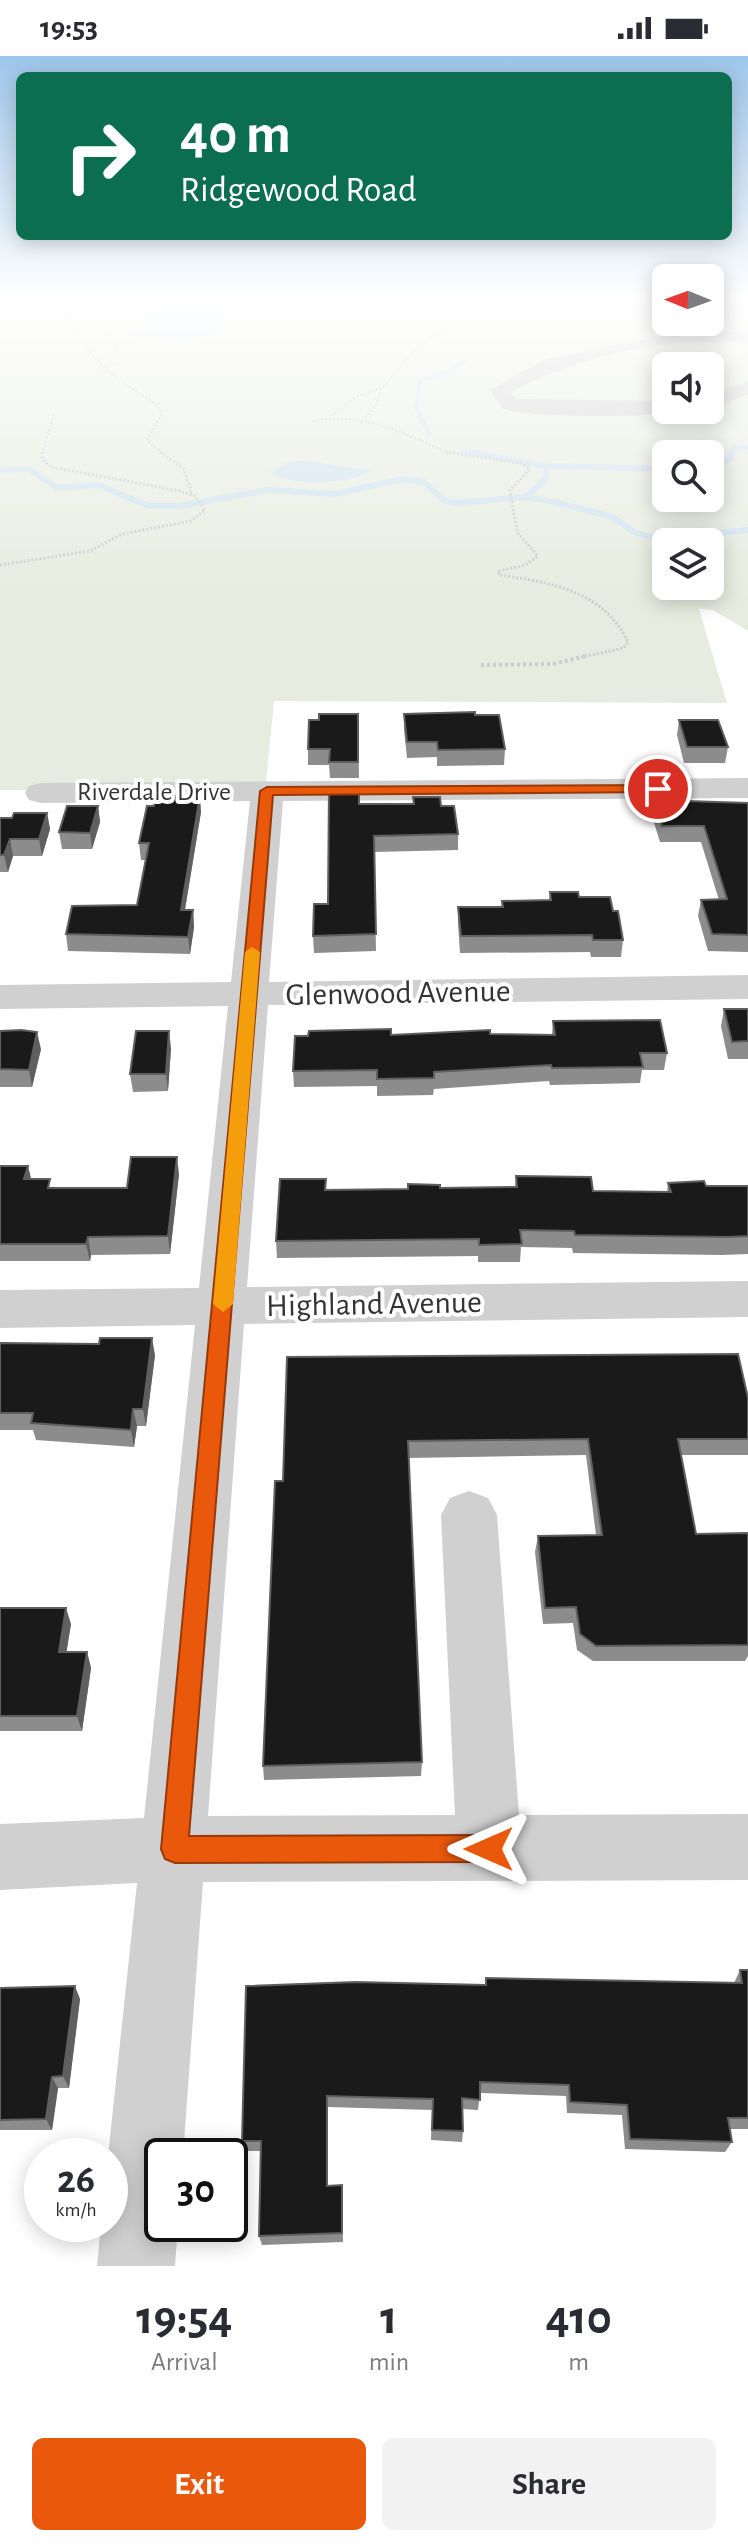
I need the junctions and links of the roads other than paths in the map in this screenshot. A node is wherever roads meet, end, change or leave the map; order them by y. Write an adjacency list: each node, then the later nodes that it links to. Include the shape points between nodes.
1 (505, 398): 2 (street, via 510,405 534,407)
2 (652, 407)
3 (748, 788): 4 (street, Riverdale Drive)
4 (267, 791): 5 (street, Riverdale Drive); 7 (street)
5 (41, 793)
6 (748, 987): 7 (street, Glenwood Avenue)
7 (248, 995): 8 (street, Glenwood Avenue); 10 (street)
8 (0, 997)
9 (748, 1299): 10 (street, Highland Avenue)
10 (223, 1306): 11 (street, Highland Avenue); 14 (street)
11 (0, 1309)
12 (469, 1515): 15 (street)
13 (748, 1847): 15 (street)
14 (175, 1849): 15 (street); 16 (street); 17 (street)
15 (489, 1849)
16 (0, 1857)
17 (136, 2266)

